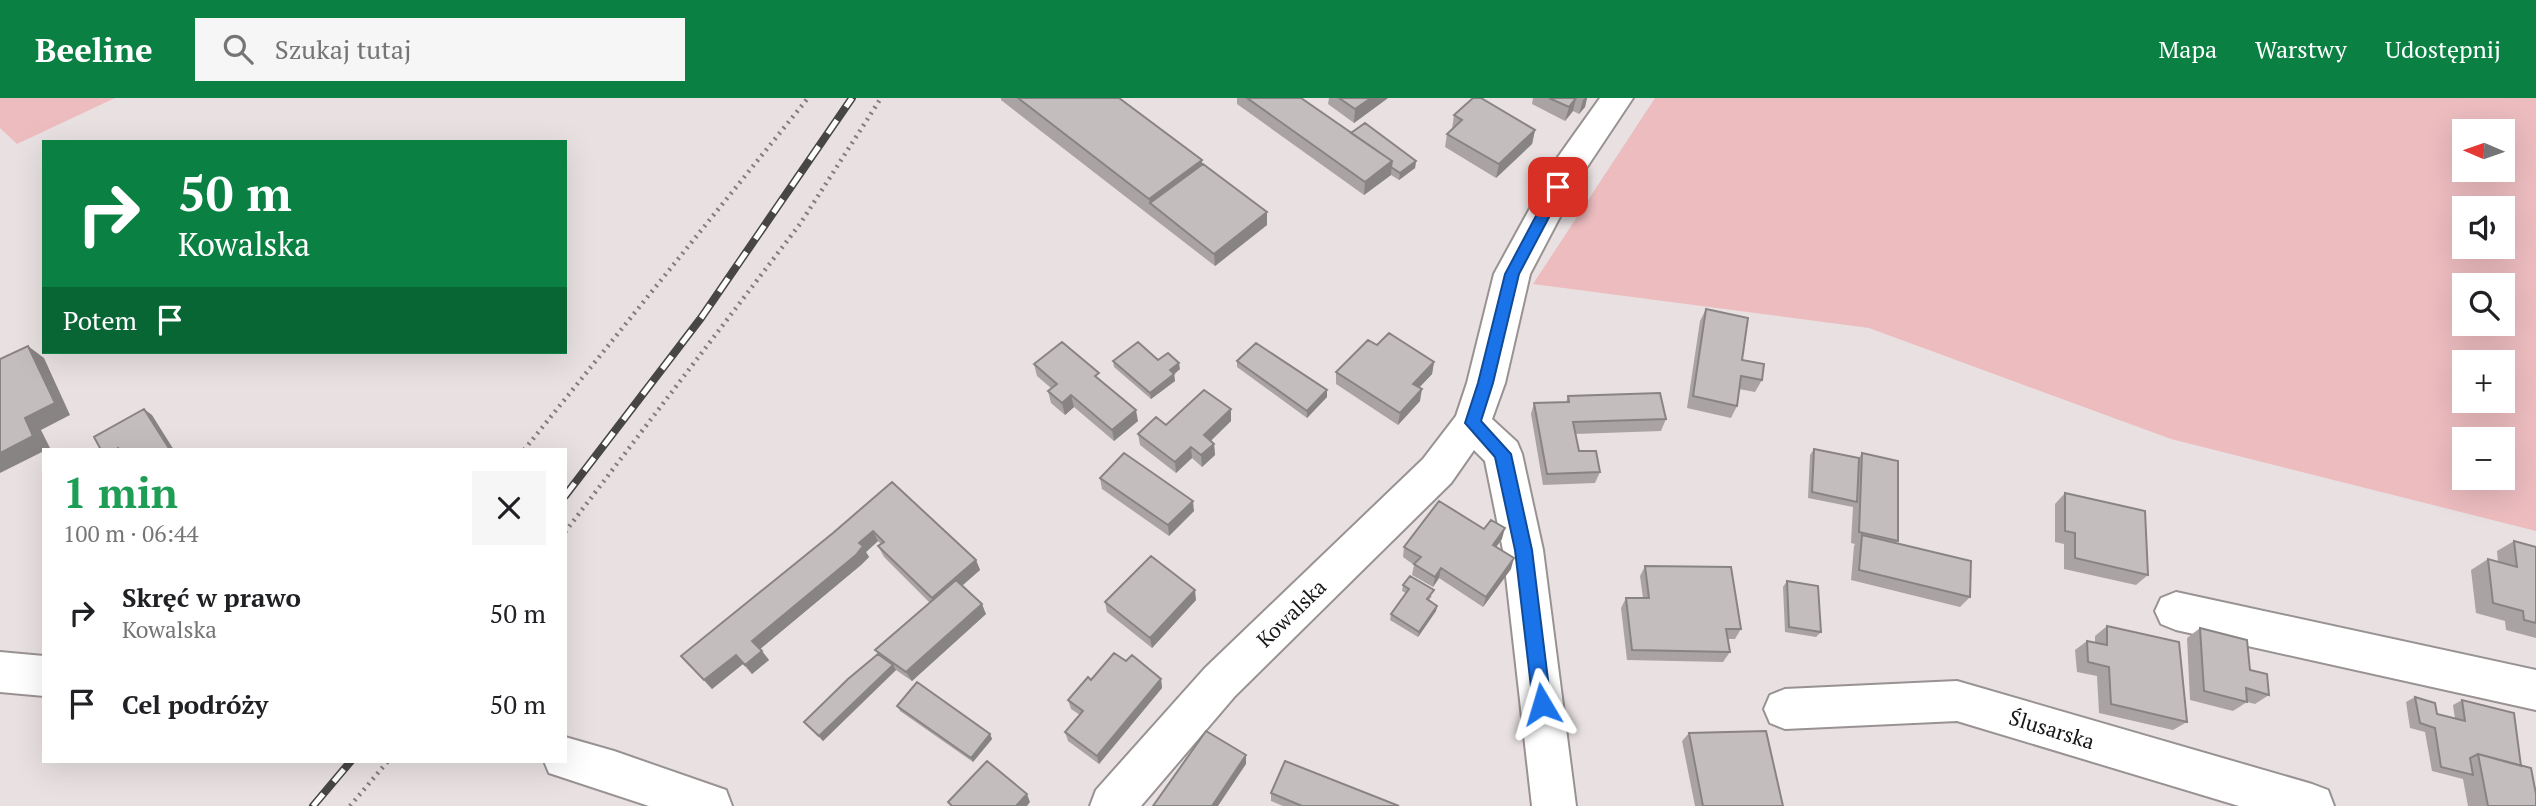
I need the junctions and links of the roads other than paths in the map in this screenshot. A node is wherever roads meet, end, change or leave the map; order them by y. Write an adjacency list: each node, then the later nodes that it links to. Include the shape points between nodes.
1 (1617, 98): 2 (street, Kowalska, via 1570,166 1512,274)
2 (1472, 423): 10 (street, Kowalska, via 1437,471 1220,682); 11 (street, via 1503,454 1523,550)
3 (2176, 611): 6 (street)
4 (0, 672): 5 (street)
5 (42, 676)
6 (2536, 690)
7 (1784, 709): 12 (street, Ślusarska, via 1957,701)
8 (567, 759): 9 (street)
9 (710, 806)
10 (1112, 806)
11 (1554, 806)
12 (2312, 806)

